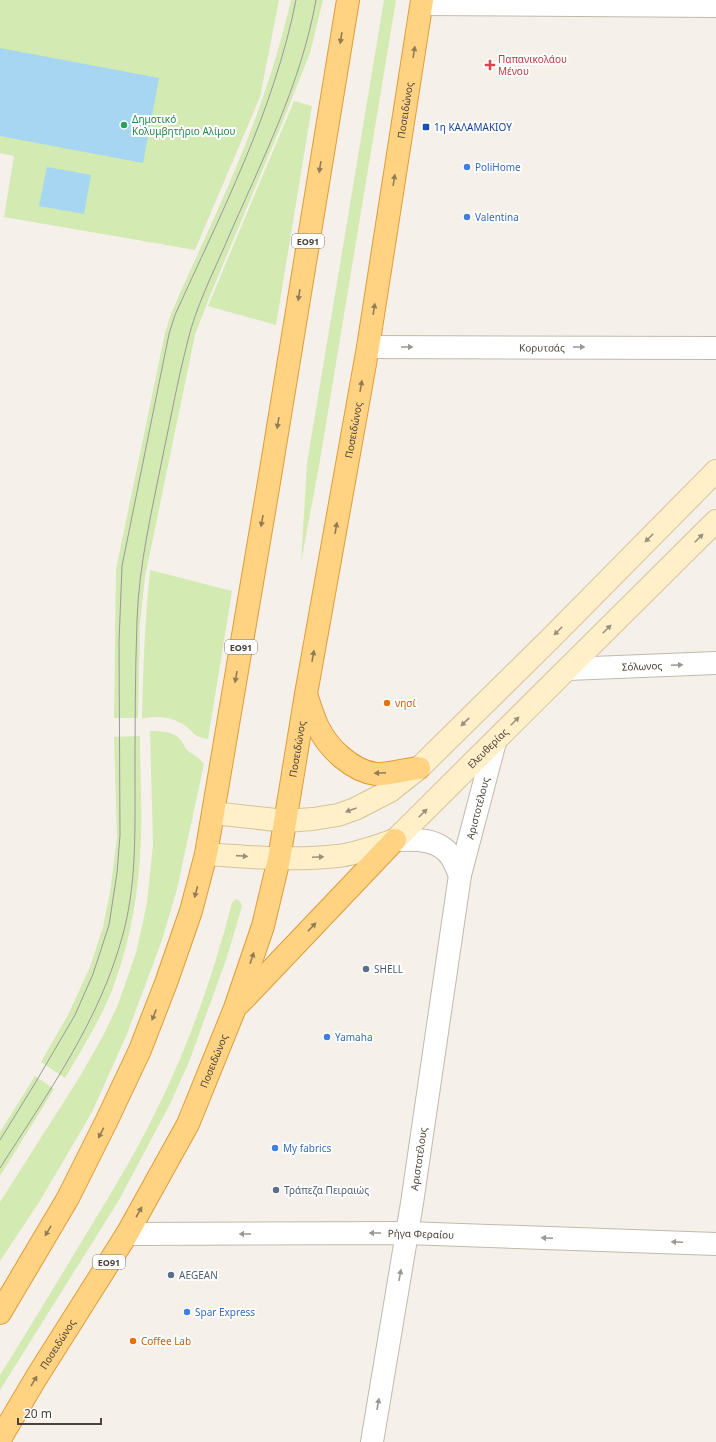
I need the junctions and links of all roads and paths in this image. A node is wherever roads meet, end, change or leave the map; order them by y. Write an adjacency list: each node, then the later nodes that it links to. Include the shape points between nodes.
1 (348, 0): 13 (highway, ΕΟ91, one-way to 13)
2 (422, 2): 3 (street); 4 (highway, Ποσειδώνος / ΕΟ91, one-way to 2)
3 (716, 6)
4 (368, 347): 5 (street, Κορυτσάς, one-way to 5); 10 (highway, Ποσειδώνος / ΕΟ91, one-way to 4)
5 (716, 348)
6 (716, 471): 12 (main road, one-way to 12)
7 (716, 521): 9 (main road, Ελευθερίας, one-way to 7)
8 (716, 663): 9 (street, Σόλωνος, one-way to 8)
9 (568, 669): 11 (main road, Ελευθερίας, one-way to 9)
10 (306, 694): 12 (highway, one-way to 10, via 376,774 345,761 318,728); 14 (highway, Ποσειδώνος / ΕΟ91)
11 (495, 742): 15 (main road, Ελευθερίας, one-way to 11); 18 (street, Αριστοτέλους)
12 (419, 768): 14 (main road, one-way to 14, via 390,791 355,809 338,815)
13 (213, 813): 14 (main road); 16 (highway, ΕΟ91)
14 (285, 821): 17 (highway, Ποσειδώνος / ΕΟ91)
15 (396, 840): 17 (main road, Ελευθερίας, one-way to 15, via 337,856); 18 (street, via 427,840 441,847 451,856); 19 (highway, one-way to 15)
16 (206, 854): 17 (main road, Ελευθερίας, one-way to 17); 23 (highway, ΕΟ91, one-way to 23, via 191,911 140,1050 68,1198)
17 (279, 859): 19 (highway, Ποσειδώνος / ΕΟ91, one-way to 17, via 263,926)
18 (460, 875): 20 (street, Αριστοτέλους)
19 (235, 1008): 21 (highway, Ποσειδώνος / ΕΟ91, one-way to 19, via 188,1124)
20 (406, 1233): 21 (street, Ρήγα Φεραίου, one-way to 21); 22 (street, Ρήγα Φεραίου, one-way to 20); 25 (street, Αριστοτέλους, one-way to 20)
21 (127, 1234): 24 (highway, Ποσειδώνος / ΕΟ91, one-way to 21)
22 (716, 1244)
23 (0, 1313)
24 (0, 1439)
25 (372, 1442)

